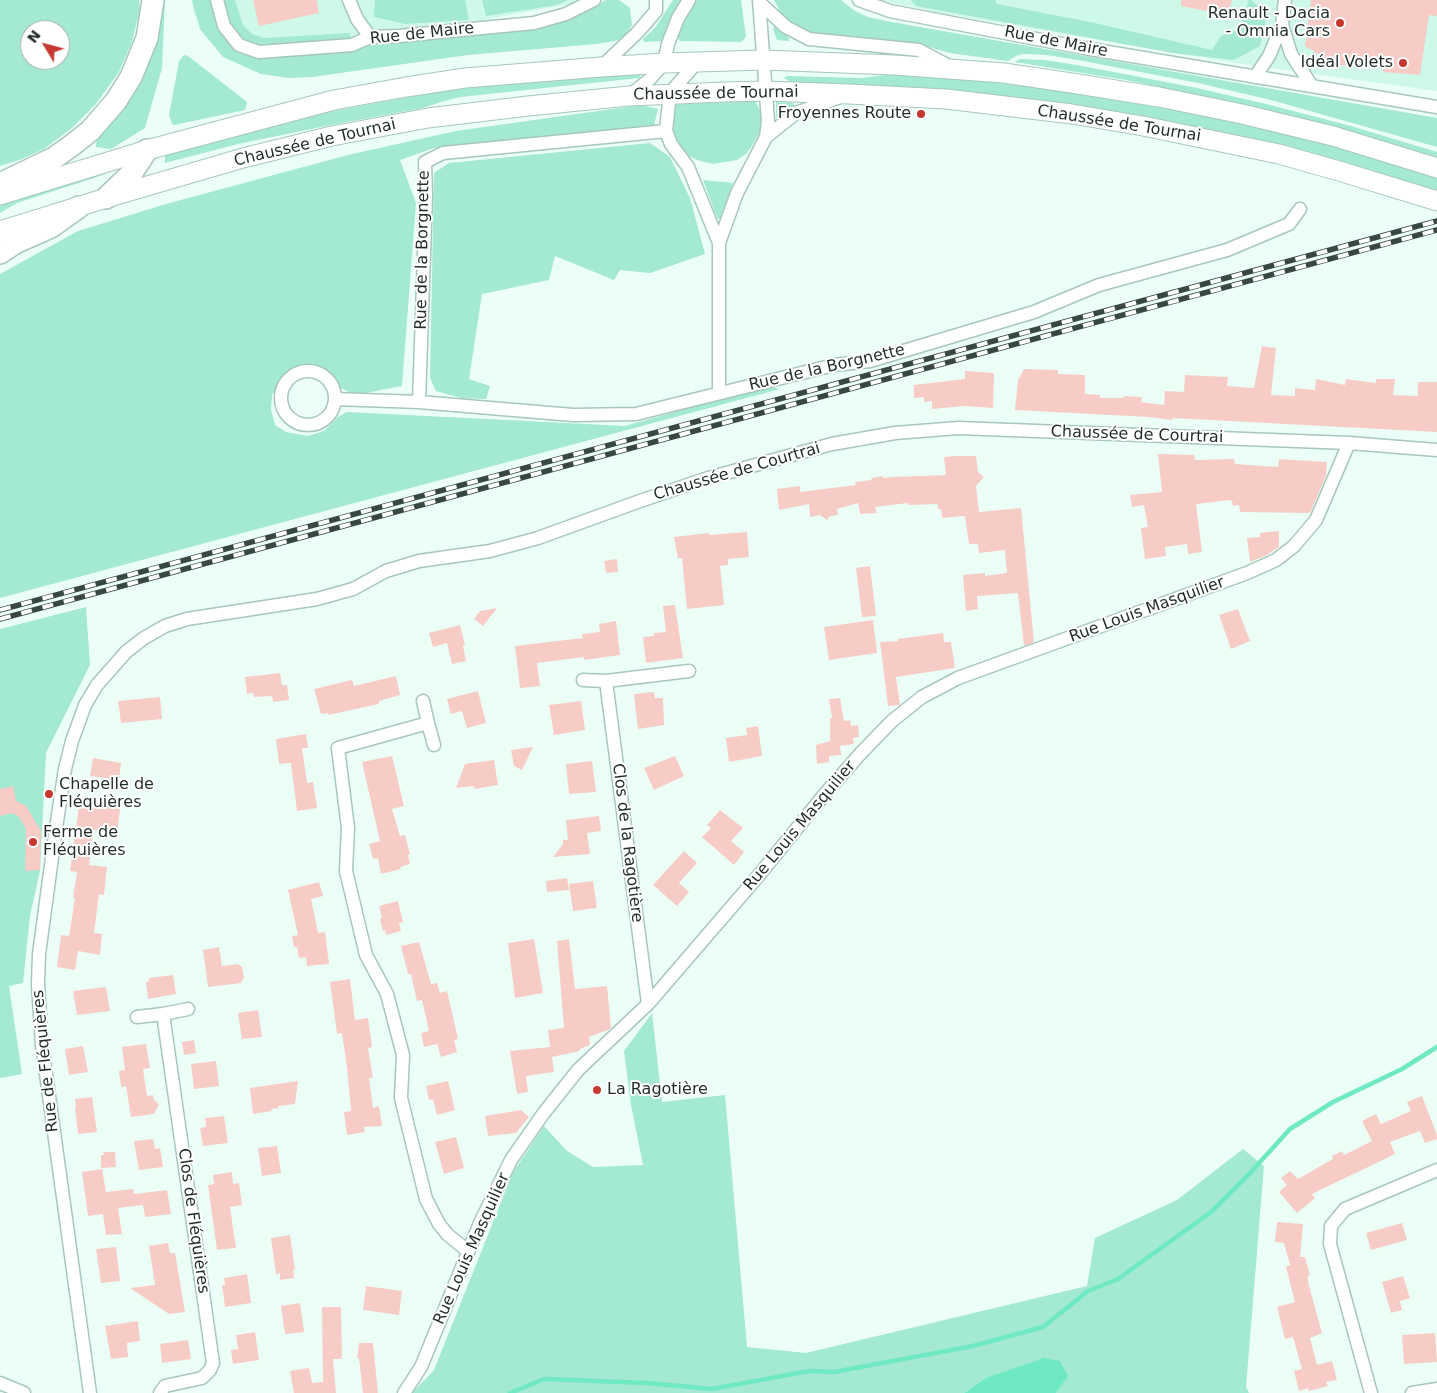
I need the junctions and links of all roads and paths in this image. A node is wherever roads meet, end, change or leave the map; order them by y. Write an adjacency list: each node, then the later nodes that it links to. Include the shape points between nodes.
1 (153, 0): 28 (highway, via 147,38 131,77 116,102 90,131 66,150)
2 (217, 0): 11 (street, Rue de Maire, via 224,26 239,45 259,52 352,45)
3 (349, 0): 11 (street)
4 (594, 0): 11 (street, Rue de Maire, via 566,14 534,23)
5 (656, 0): 15 (street, via 656,11 637,34)
6 (689, 0): 14 (street, via 678,18)
7 (859, 0): 17 (street, Rue de Maire, via 890,11)
8 (1285, 0): 10 (street)
9 (759, 1): 12 (street); 16 (street, via 786,27 810,39 919,50)
10 (1282, 25): 17 (street); 18 (street, via 1291,54)
11 (370, 37)
12 (764, 60): 13 (main road, Chaussée de Tournai); 16 (main road, Chaussée de Tournai); 19 (street)
13 (697, 62): 14 (main road, Chaussée de Tournai); 20 (street)
14 (664, 63): 15 (main road, Chaussée de Tournai); 22 (street)
15 (601, 67): 26 (main road, Chaussée de Tournai, via 465,78 334,100)
16 (956, 70): 27 (main road, Chaussée de Tournai, via 1004,73 1160,97 1333,136)
17 (1255, 77): 18 (street, Rue de Maire)
18 (1312, 86): 23 (street, Rue de Maire)
19 (766, 91): 20 (main road, Chaussée de Tournai); 21 (main road, Chaussée de Tournai); 25 (street)
20 (670, 93): 22 (main road, Chaussée de Tournai); 24 (street)
21 (849, 94): 25 (street, via 796,113); 31 (main road, Chaussée de Tournai, via 946,99 1143,126 1279,154)
22 (629, 96): 30 (main road, Chaussée de Tournai, via 428,118 332,136)
23 (1437, 107)
24 (666, 131): 35 (street, via 688,167); 39 (street, Rue de la Borgnette, via 443,154 425,162)
25 (766, 136): 35 (street, via 737,193)
26 (147, 150): 29 (main road, Chaussée de Tournai); 30 (highway, via 131,174)
27 (1437, 168)
28 (0, 184)
29 (0, 195)
30 (106, 198): 32 (main road, Chaussée de Tournai)
31 (1437, 201)
32 (79, 207): 34 (main road, Chaussée de Tournai); 36 (highway, via 51,227)
33 (1300, 209): 37 (street, Rue de la Borgnette, via 1289,224 1227,250 1099,285 1034,312 870,361)
34 (0, 231)
35 (719, 243): 37 (street)
36 (0, 253)
37 (719, 392): 39 (street, Rue de la Borgnette, via 636,414 573,415)
38 (335, 399): 38 (street, via 332,385 324,376 311,371 300,372 290,378 281,396 286,415 307,426 328,417); 39 (street, Rue de la Borgnette)
39 (419, 402)
40 (1349, 443): 41 (street, Chaussée de Courtrai); 46 (street, Chaussée de Courtrai, via 958,428 895,433 832,444 708,478 490,551 419,561 386,571 353,589 317,600 187,619 165,626 126,652 97,685); 49 (street, Rue Louis Masquilier, via 1316,520 1294,546 1276,560 1247,574 958,678 906,708 860,753)
41 (1437, 450)
42 (689, 671): 44 (street)
43 (583, 680): 44 (street)
44 (606, 682): 49 (street, Clos de la Ragotière)
45 (423, 701): 47 (street)
46 (87, 702): 58 (street, Rue de Fléquières, via 65,769 39,954 38,984 42,1045)
47 (428, 723): 48 (street); 54 (street, via 338,748 348,828 346,871 366,956 387,994 403,1055 400,1098 426,1199 438,1224)
48 (434, 745)
49 (648, 1004): 54 (street, Rue Louis Masquilier, via 578,1070 543,1114 511,1160)
50 (188, 1009): 51 (street)
51 (163, 1014): 52 (street); 59 (street, Clos de Fléquières, via 213,1363 202,1378 165,1386)
52 (137, 1017)
53 (1437, 1170): 61 (street, via 1345,1209 1331,1226 1330,1244)
54 (468, 1252): 60 (street, Rue Louis Masquilier, via 421,1367)
55 (0, 1383): 57 (street)
56 (1437, 1389): 62 (street)
57 (24, 1393)
58 (90, 1393)
59 (160, 1393)
60 (404, 1393)
61 (1371, 1393)
62 (1412, 1393)

